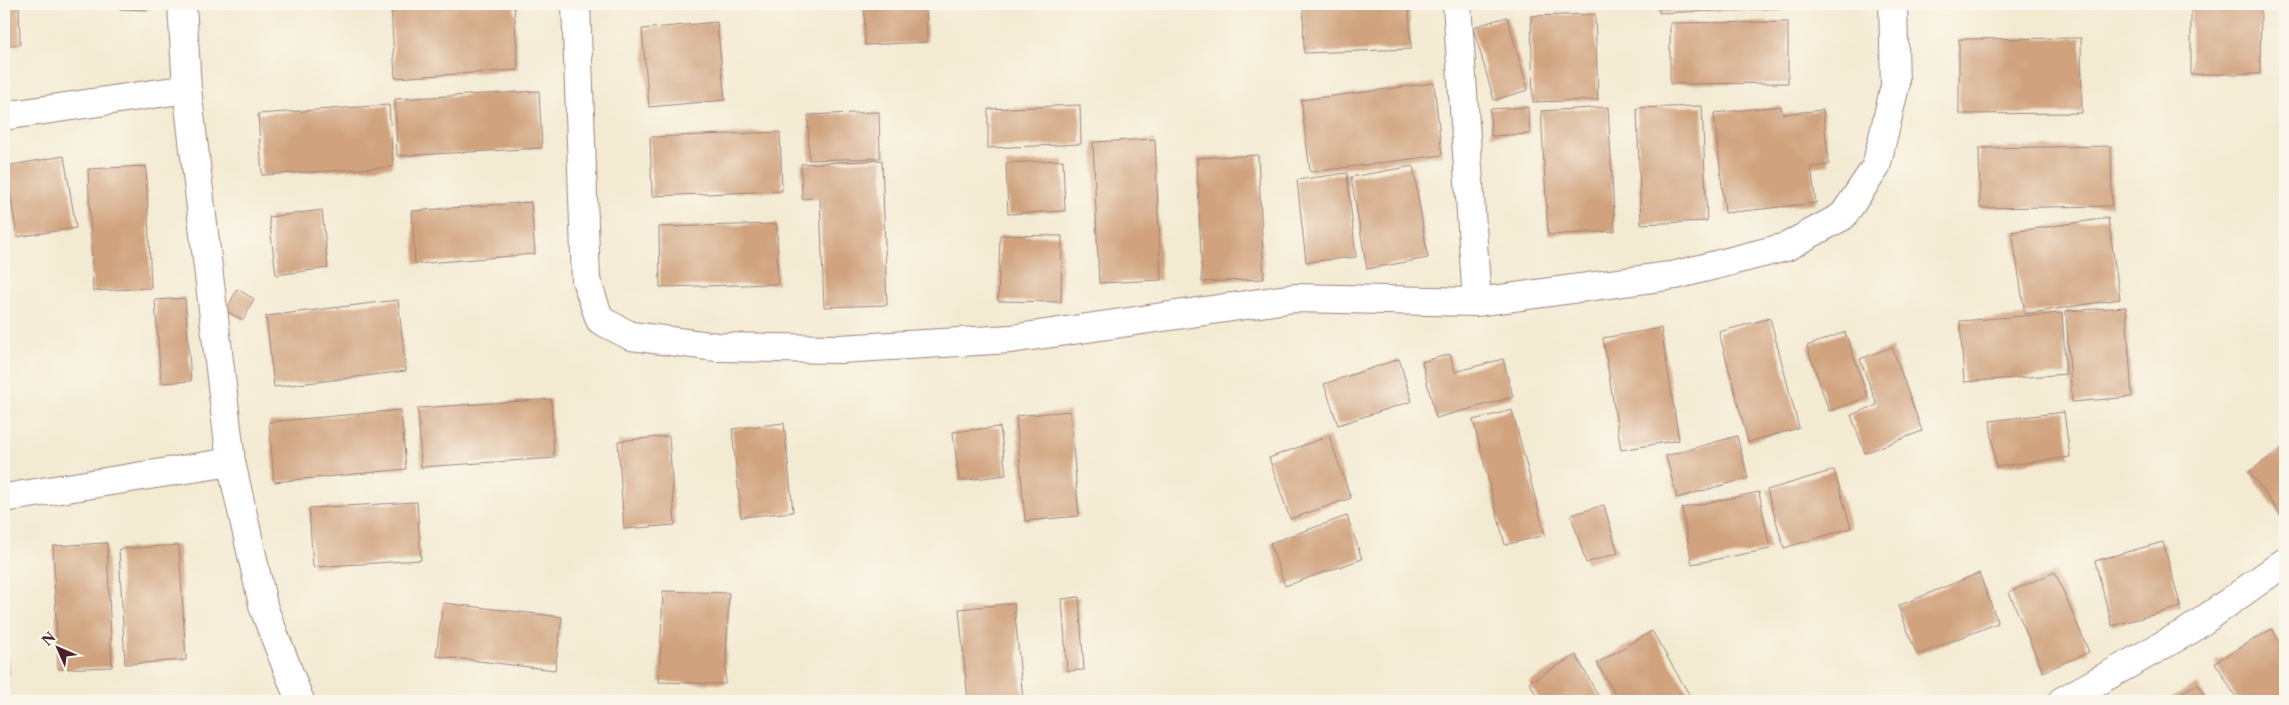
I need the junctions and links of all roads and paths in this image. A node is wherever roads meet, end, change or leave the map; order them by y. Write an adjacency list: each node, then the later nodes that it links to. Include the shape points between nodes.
1 (182, 4): 5 (street)
2 (576, 4): 7 (street, via 586,280 600,320 631,336 717,347 839,349 1010,339 1294,298)
3 (1456, 4): 7 (street)
4 (1893, 4): 7 (street, via 1895,86 1876,167 1842,216 1786,247 1676,275)
5 (187, 89): 6 (street); 8 (street)
6 (4, 116)
7 (1477, 302)
8 (231, 462): 9 (street); 11 (street, via 264,609)
9 (4, 498)
10 (2285, 562): 12 (street, via 2190,630)
11 (300, 701)
12 (2062, 701)

